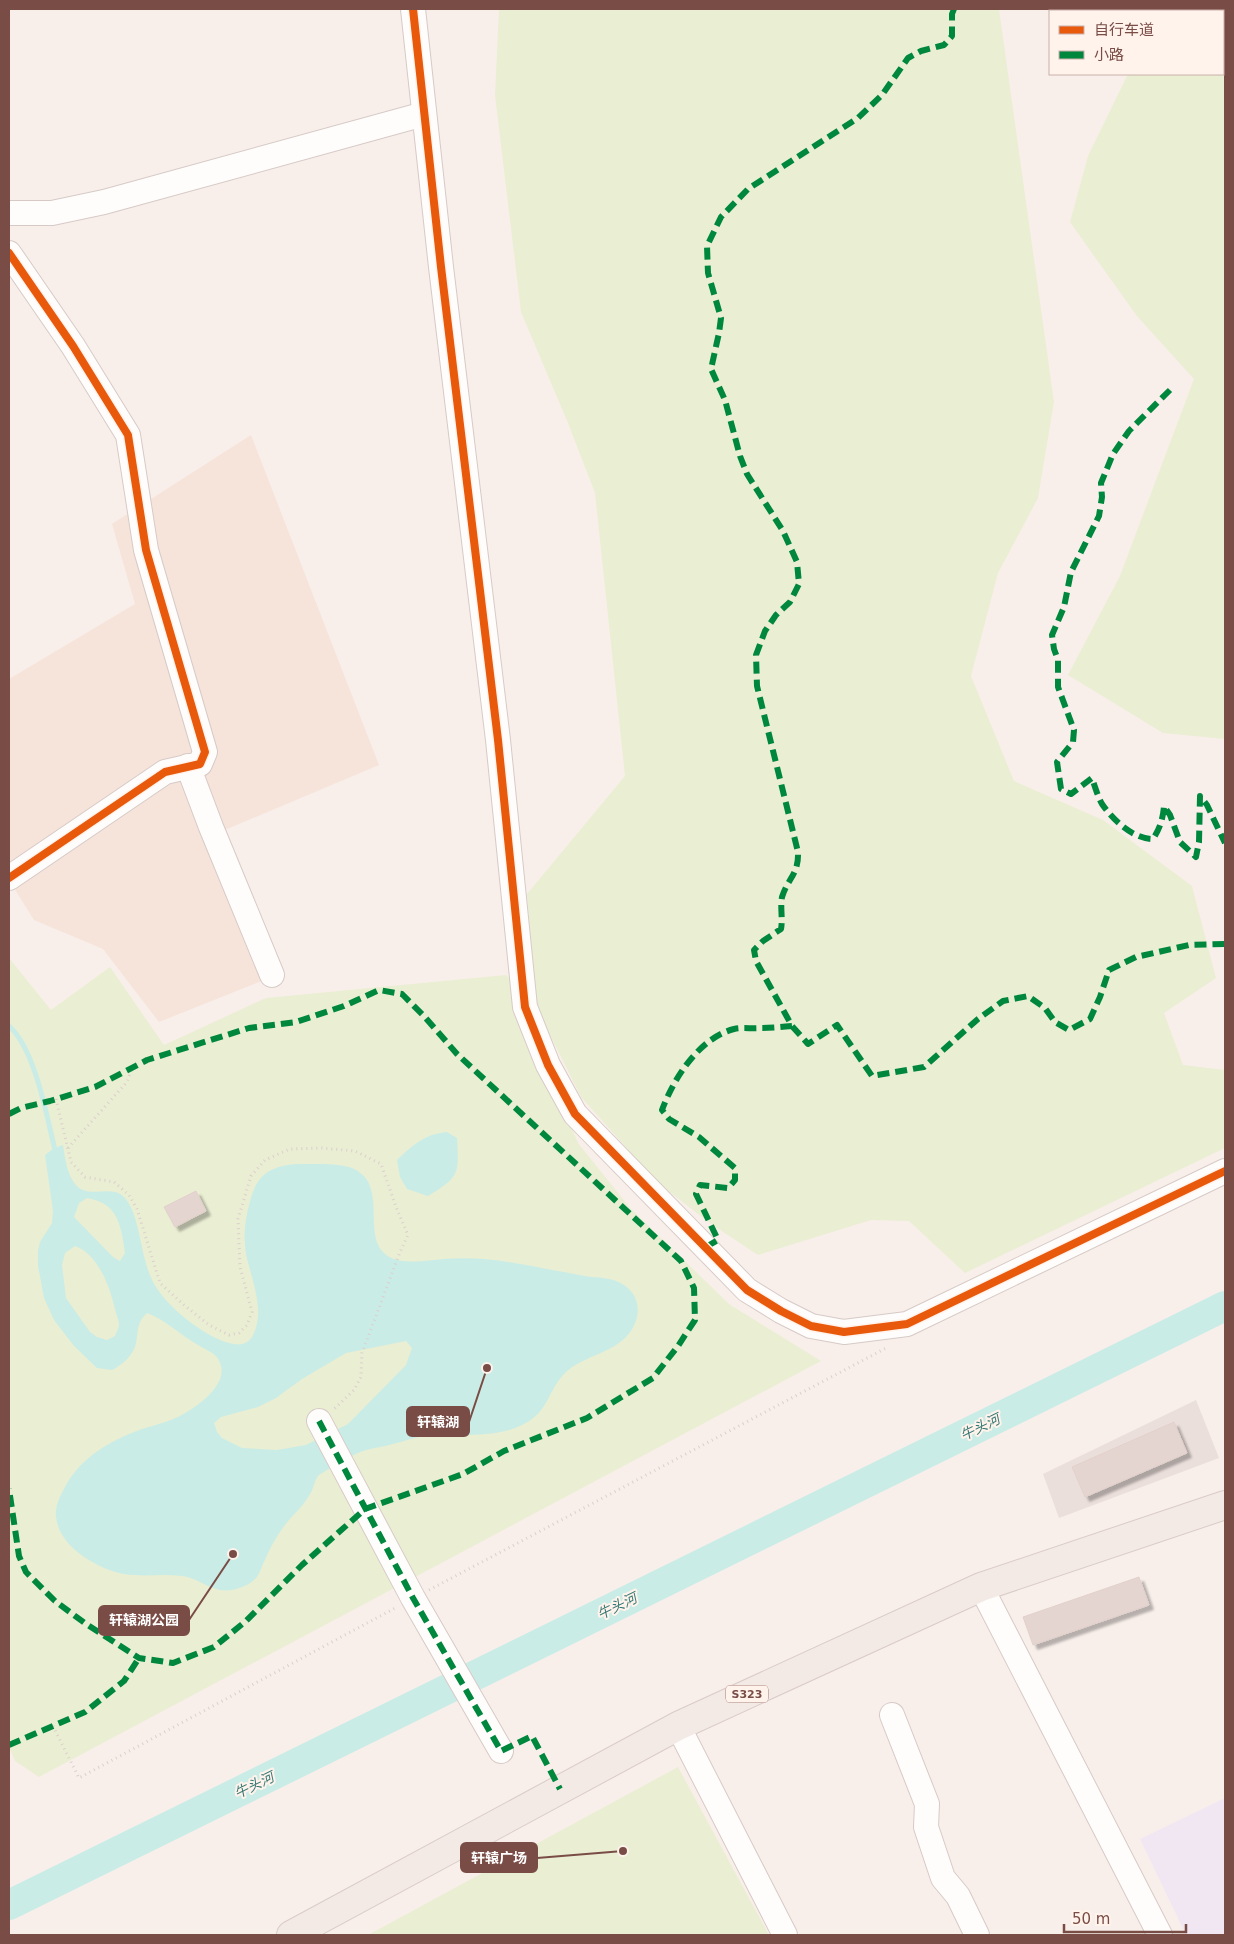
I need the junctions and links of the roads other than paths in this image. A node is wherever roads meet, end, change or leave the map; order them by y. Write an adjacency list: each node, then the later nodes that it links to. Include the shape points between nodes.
1 (413, 9): 2 (street)
2 (424, 114): 3 (street, via 104,202 52,213); 8 (street, via 498,740 525,1008 544,1057 574,1114 747,1290 811,1326 844,1332 907,1324)
3 (9, 213)
4 (9, 254): 5 (street, via 73,346 128,435 146,550 205,752 200,764)
5 (188, 766): 6 (street, via 164,772); 7 (street)
6 (9, 878)
7 (272, 974)
8 (1225, 1171)
9 (319, 1421): 14 (street, via 413,1598)
10 (1225, 1506): 11 (main road, S323)
11 (981, 1587): 13 (main road, S323); 18 (street)
12 (892, 1715): 17 (street, via 927,1804 926,1827 943,1878 958,1896)
13 (678, 1726): 15 (main road, S323); 16 (street)
14 (496, 1744)
15 (306, 1932)
16 (785, 1935)
17 (977, 1935)
18 (1160, 1935)

